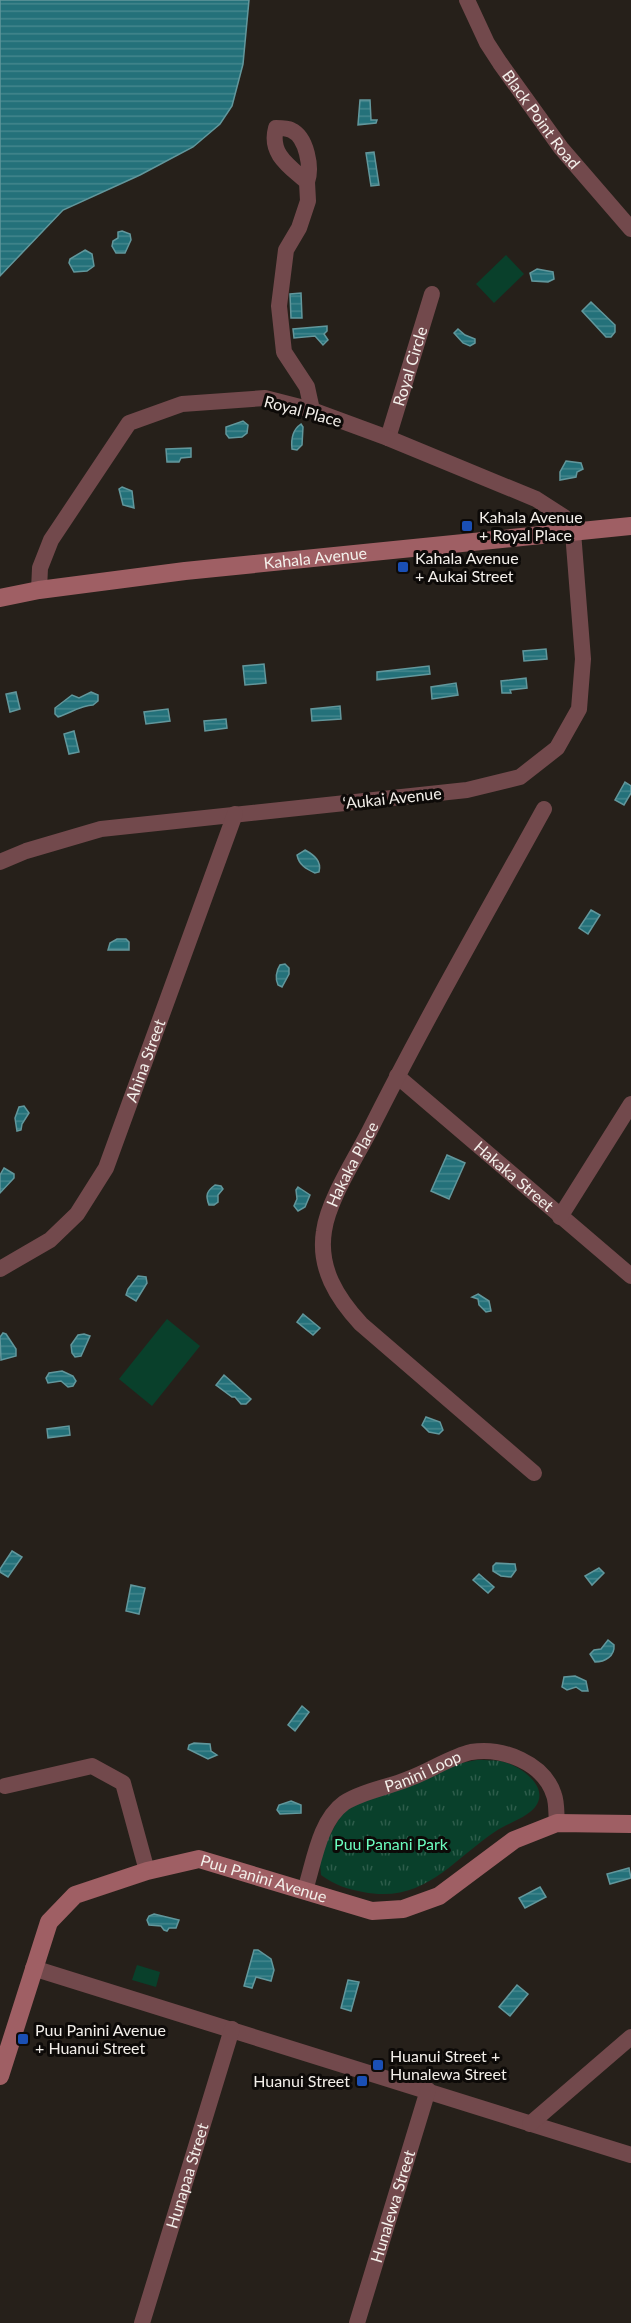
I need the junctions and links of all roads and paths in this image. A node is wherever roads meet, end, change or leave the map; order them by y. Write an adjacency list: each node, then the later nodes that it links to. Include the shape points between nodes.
1 (467, 0): 3 (street, Black Point Road, via 487,43 561,148)
2 (307, 182): 5 (street, via 308,201 286,250 279,306 284,352 307,387)
3 (631, 228)
4 (432, 294): 6 (street, Royal Circle)
5 (312, 410): 6 (street, Royal Place); 9 (street, Royal Place, via 266,398 182,404 129,423 51,540 40,568)
6 (388, 438): 8 (street, Royal Place, via 536,499 564,518)
7 (631, 526): 8 (street, Kahala Avenue)
8 (573, 532): 9 (street, Kahala Avenue, via 185,571); 12 (street, ʻAukai Avenue, via 584,659 579,709 557,748 520,777 467,790)
9 (39, 590): 10 (street, Kahala Avenue)
10 (0, 597)
11 (544, 808): 14 (street, Hakaka Place)
12 (236, 814): 13 (street, ʻAukai Avenue, via 101,830); 17 (street, Ahina Street, via 106,1168 77,1214 50,1240)
13 (0, 862)
14 (397, 1076): 16 (street, Hakaka Street); 19 (street, Hakaka Place, via 332,1205 324,1231 330,1282 343,1305 361,1324)
15 (631, 1104): 16 (street)
16 (560, 1217): 18 (street, Hakaka Street)
17 (0, 1269)
18 (631, 1276)
19 (534, 1473)
20 (5, 1786): 23 (street, via 92,1766 123,1783)
21 (556, 1823): 22 (street, Puu Panini Avenue); 24 (street, Puu Panini Avenue, via 514,1840 439,1896 403,1909 372,1911); 24 (street, Panini Loop, via 555,1797 538,1772 514,1756 470,1752 344,1803 328,1821)
22 (631, 1824)
23 (147, 1871): 24 (street, Puu Panini Avenue, via 199,1859); 25 (street, Puu Panini Avenue, via 75,1895 49,1922)
24 (305, 1890)
25 (33, 1968): 26 (street); 28 (street, Puu Panini Avenue)
26 (232, 2029): 29 (street); 32 (street, Hunapaa Street)
27 (631, 2037): 30 (street)
28 (0, 2076)
29 (428, 2090): 30 (street); 33 (street, Hunalewa Street)
30 (530, 2124): 31 (street)
31 (631, 2155)
32 (142, 2323)
33 (357, 2323)

